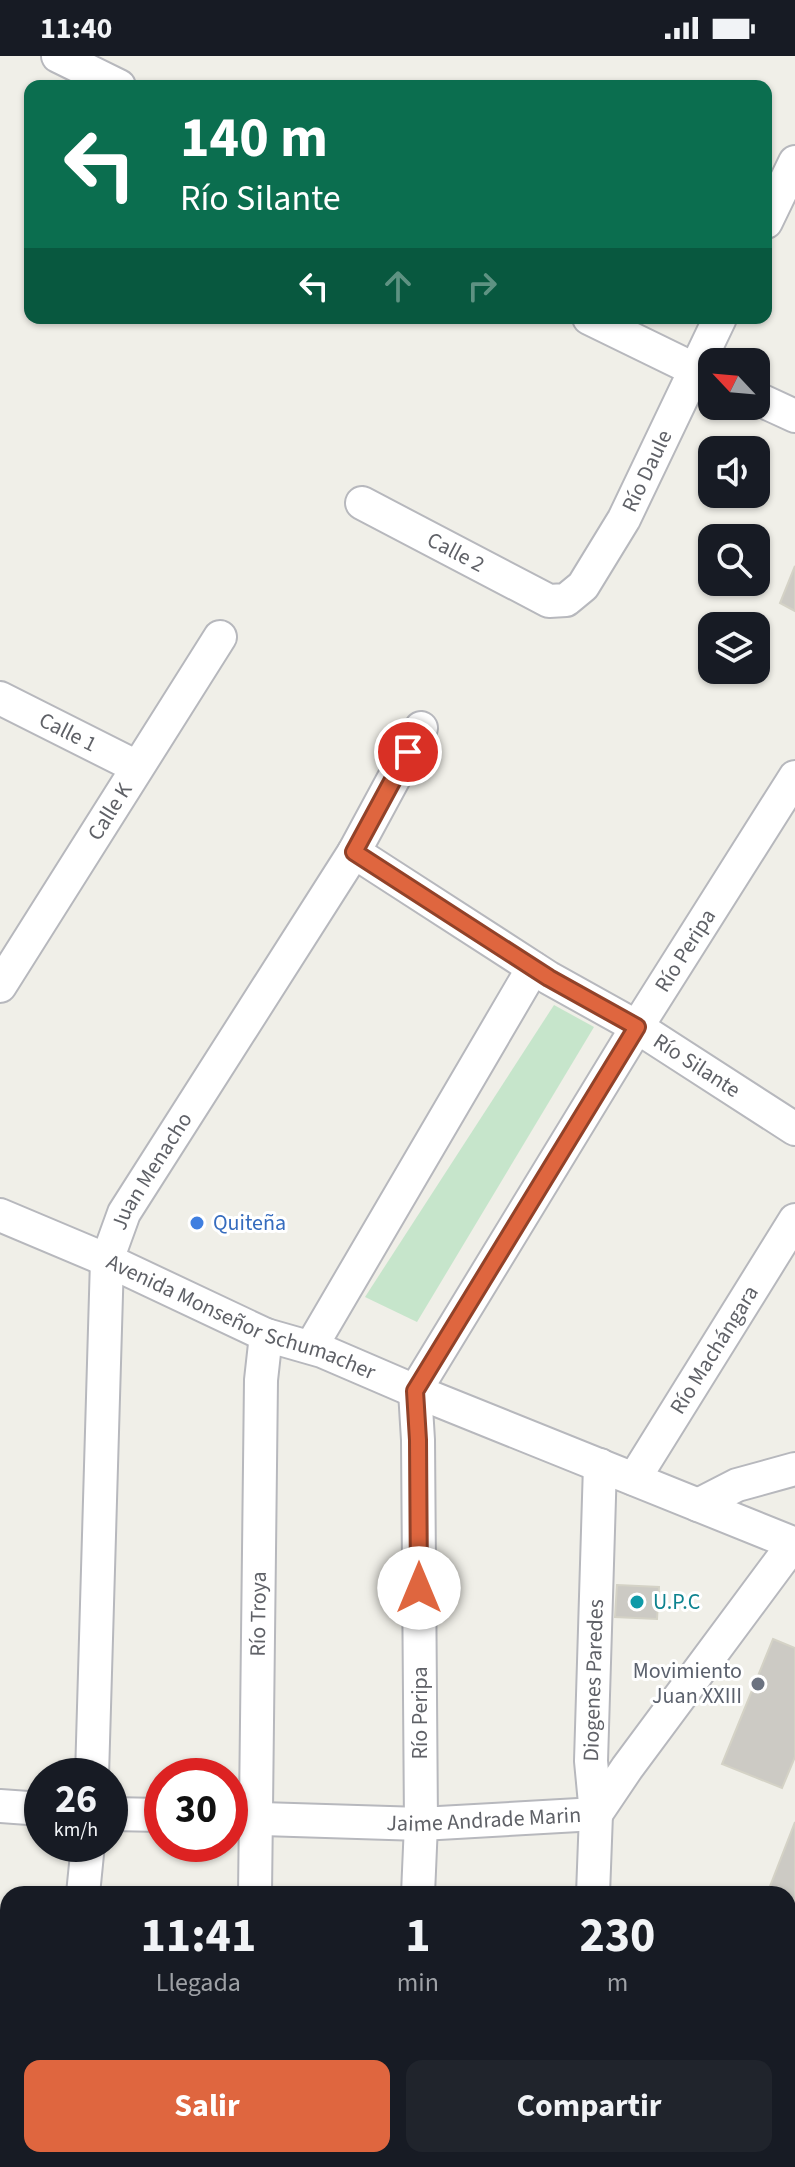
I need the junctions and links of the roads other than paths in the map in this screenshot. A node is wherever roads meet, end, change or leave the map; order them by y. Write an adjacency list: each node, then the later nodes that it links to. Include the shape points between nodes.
1 (58, 56): 2 (street)
2 (107, 80)
3 (795, 162): 4 (street)
4 (772, 210)
5 (601, 324): 8 (street)
6 (718, 324): 7 (street, Río Daule)
7 (711, 348)
8 (698, 372)
9 (698, 383): 13 (street, Río Daule, via 583,586 566,600)
10 (770, 404): 11 (street)
11 (795, 416)
12 (362, 503): 13 (street, Calle 2)
13 (549, 601)
14 (220, 637): 17 (street, Calle K)
15 (0, 698): 17 (street, Calle 1)
16 (421, 728): 19 (street, Juan Menacho)
17 (137, 767): 21 (street, Calle K)
18 (795, 777): 22 (street, Río Peripa)
19 (354, 852): 20 (street, Río Silante); 26 (street, Juan Menacho, via 124,1213)
20 (533, 968): 22 (street, Río Silante); 28 (street)
21 (0, 986)
22 (637, 1027): 23 (street, Río Silante); 29 (street, Río Peripa)
23 (795, 1129)
24 (0, 1215): 26 (street, Avenida Monseñor Schumacher)
25 (795, 1220): 32 (street, Río Machángara)
26 (107, 1260): 27 (street, Avenida Monseñor Schumacher); 35 (street, Juan Menacho)
27 (266, 1335): 28 (street, Avenida Monseñor Schumacher); 36 (street, Río Troya)
28 (311, 1347): 29 (street, Avenida Monseñor Schumacher)
29 (415, 1391): 30 (street, Avenida Monseñor Schumacher); 41 (street, Río Peripa)
30 (600, 1465): 32 (street, Avenida Monseñor Schumacher); 39 (street, Diogenes Paredes, via 591,1761)
31 (795, 1469): 33 (street, via 737,1485)
32 (634, 1479): 33 (street, Avenida Monseñor Schumacher)
33 (698, 1505): 34 (street, Avenida Monseñor Schumacher)
34 (794, 1544): 39 (street, Jaime Andrade Marin)
35 (93, 1758)
36 (245, 1758)
37 (0, 1806): 38 (street)
38 (24, 1808)
39 (596, 1814): 41 (street, Jaime Andrade Marin); 47 (street, Diogenes Paredes)
40 (248, 1818): 41 (street, Jaime Andrade Marin)
41 (421, 1824): 46 (street, Río Peripa)
42 (248, 1850): 45 (street, Río Troya)
43 (86, 1862): 44 (street)
44 (84, 1886)
45 (254, 1886)
46 (418, 1886)
47 (593, 1886)

